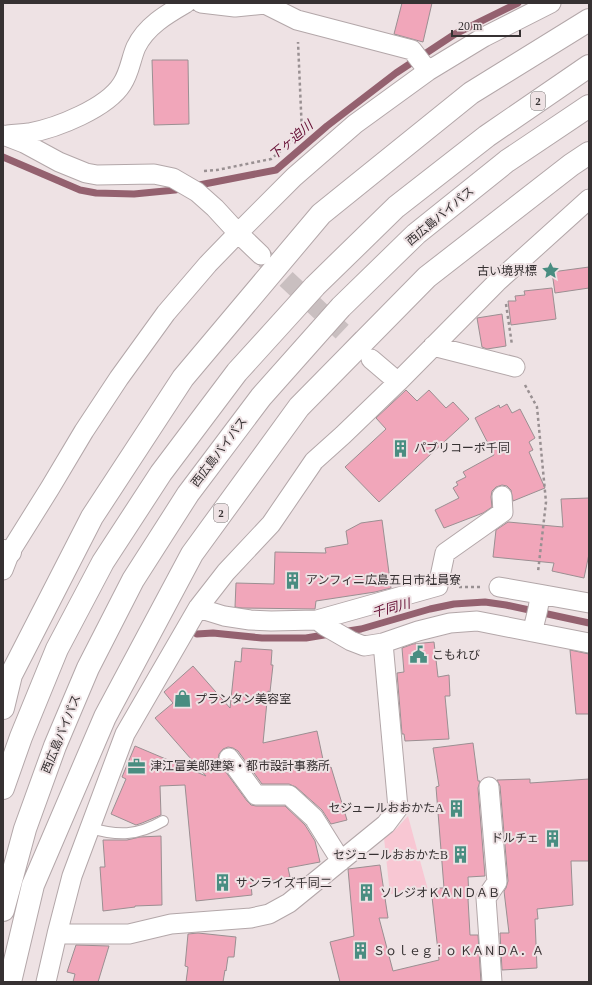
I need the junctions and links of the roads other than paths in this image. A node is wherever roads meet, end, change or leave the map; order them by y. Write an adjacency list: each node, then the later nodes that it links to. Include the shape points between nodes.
1 (186, 3): 8 (street, via 148,29 136,47 123,83 113,95 95,108 59,125 28,133)
2 (201, 3): 6 (street, via 236,7 265,4 297,20 412,50)
3 (551, 3): 6 (street)
4 (582, 25): 27 (highway, via 471,93 321,214 310,226 183,378 92,517 11,675)
5 (589, 66): 30 (highway, 2, via 487,136 396,207 315,286 237,372 161,473 103,562 57,649 21,736)
6 (427, 70): 11 (street, via 355,124 294,177)
7 (589, 106): 34 (highway, 西広島バイパス, via 507,161 416,234 340,307 260,397 188,494 134,580 88,668 55,746 25,829)
8 (3, 135): 11 (street, via 86,173 154,174 173,178 197,192)
9 (589, 153): 36 (highway, 2, via 421,283 299,407 192,554 105,717 33,885)
10 (589, 199): 13 (street, via 496,282)
11 (238, 233): 12 (street); 18 (street, via 166,313 119,378)
12 (261, 255)
13 (433, 346): 15 (street); 16 (street)
14 (371, 359): 16 (street)
15 (515, 367)
16 (398, 382): 22 (street, via 314,461 271,524 226,572)
17 (502, 496): 23 (street, via 503,512 445,553 438,586)
18 (5, 558)
19 (499, 587): 20 (street)
20 (538, 595): 21 (street); 24 (street)
21 (589, 603)
22 (198, 608): 23 (street, via 250,620); 32 (street, via 125,734)
23 (321, 623): 26 (street, via 364,646)
24 (533, 627): 25 (street); 26 (street, via 477,622 450,623)
25 (589, 642)
26 (383, 643): 33 (street, via 398,808 386,824)
27 (3, 708)
28 (229, 758): 33 (street, via 256,795 289,795 314,818)
29 (489, 787): 38 (street, via 497,882 486,898)
30 (3, 788)
31 (163, 821): 32 (lane, via 134,833 106,833)
32 (90, 828): 35 (street, via 72,876)
33 (341, 861): 35 (street, via 289,903 269,914 251,918 171,924 129,934)
34 (3, 910)
35 (57, 934): 37 (street)
36 (10, 982)
37 (46, 982)
38 (492, 982)

